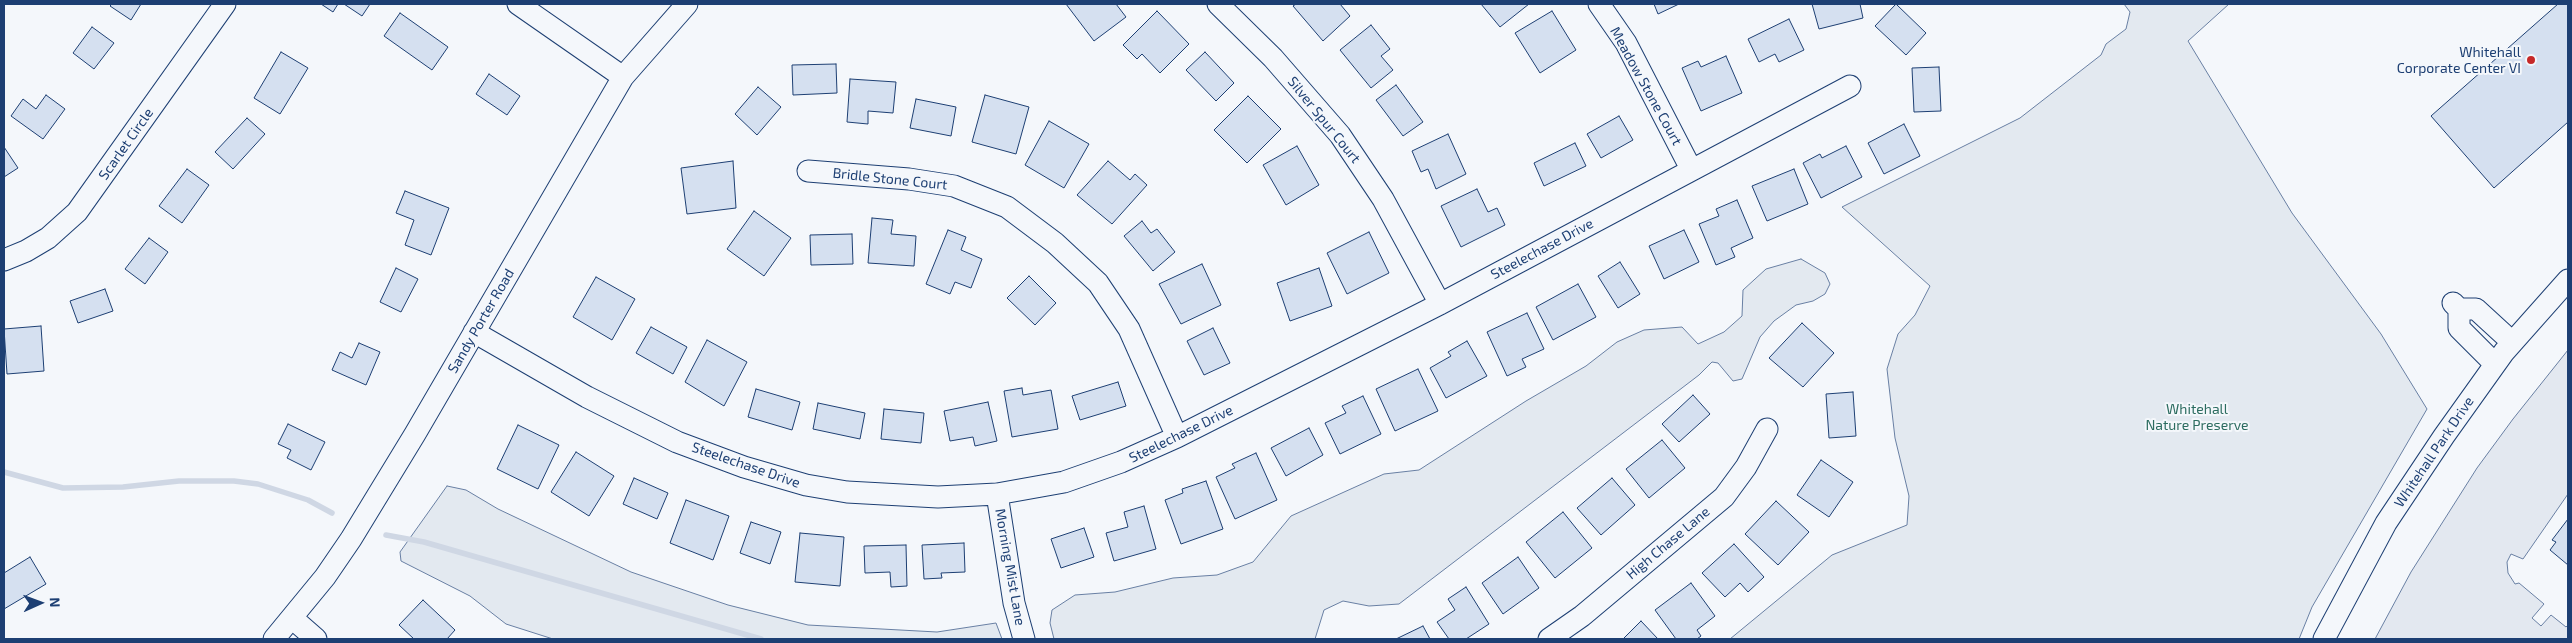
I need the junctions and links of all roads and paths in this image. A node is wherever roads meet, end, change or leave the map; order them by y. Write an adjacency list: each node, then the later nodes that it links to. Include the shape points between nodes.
1 (225, 4): 10 (street, Scarlet Circle, via 77,212 48,238)
2 (518, 4): 6 (street)
3 (687, 4): 6 (street, Sandy Porter Road)
4 (1218, 4): 12 (street, Silver Spur Court, via 1273,58 1340,135 1383,199)
5 (1599, 4): 8 (street, Meadow Stone Court, via 1626,43)
6 (623, 77): 13 (street, Sandy Porter Road)
7 (1850, 86): 8 (street, Steelechase Drive)
8 (1691, 169): 12 (street, Steelechase Drive)
9 (808, 171): 17 (street, Bridle Stone Court, via 954,186 1007,207 1055,243 1098,284 1128,329)
10 (4, 260)
11 (2568, 280): 14 (street, Whitehall Park Drive)
12 (1440, 304): 17 (street, Steelechase Drive)
13 (474, 332): 18 (street, Steelechase Drive, via 603,405 677,442 744,467 806,486 847,492 938,497); 19 (street, Sandy Porter Road, via 351,539)
14 (2512, 342): 15 (street, Whitehall Park Drive); 15 (street, via 2476,309 2456,306 2459,328)
15 (2496, 364): 24 (street, Whitehall Park Drive, via 2386,524)
16 (1767, 429): 23 (street, High Chase Lane, via 1746,467 1724,497 1582,616)
17 (1176, 437): 18 (street, Steelechase Drive, via 1122,462 1064,482)
18 (997, 494): 22 (street, Morning Mist Lane, via 1014,603)
19 (292, 618): 20 (street, Sandy Porter Road); 21 (street)
20 (274, 639)
21 (316, 639)
22 (1024, 639)
23 (1549, 639)
24 (2324, 639)

